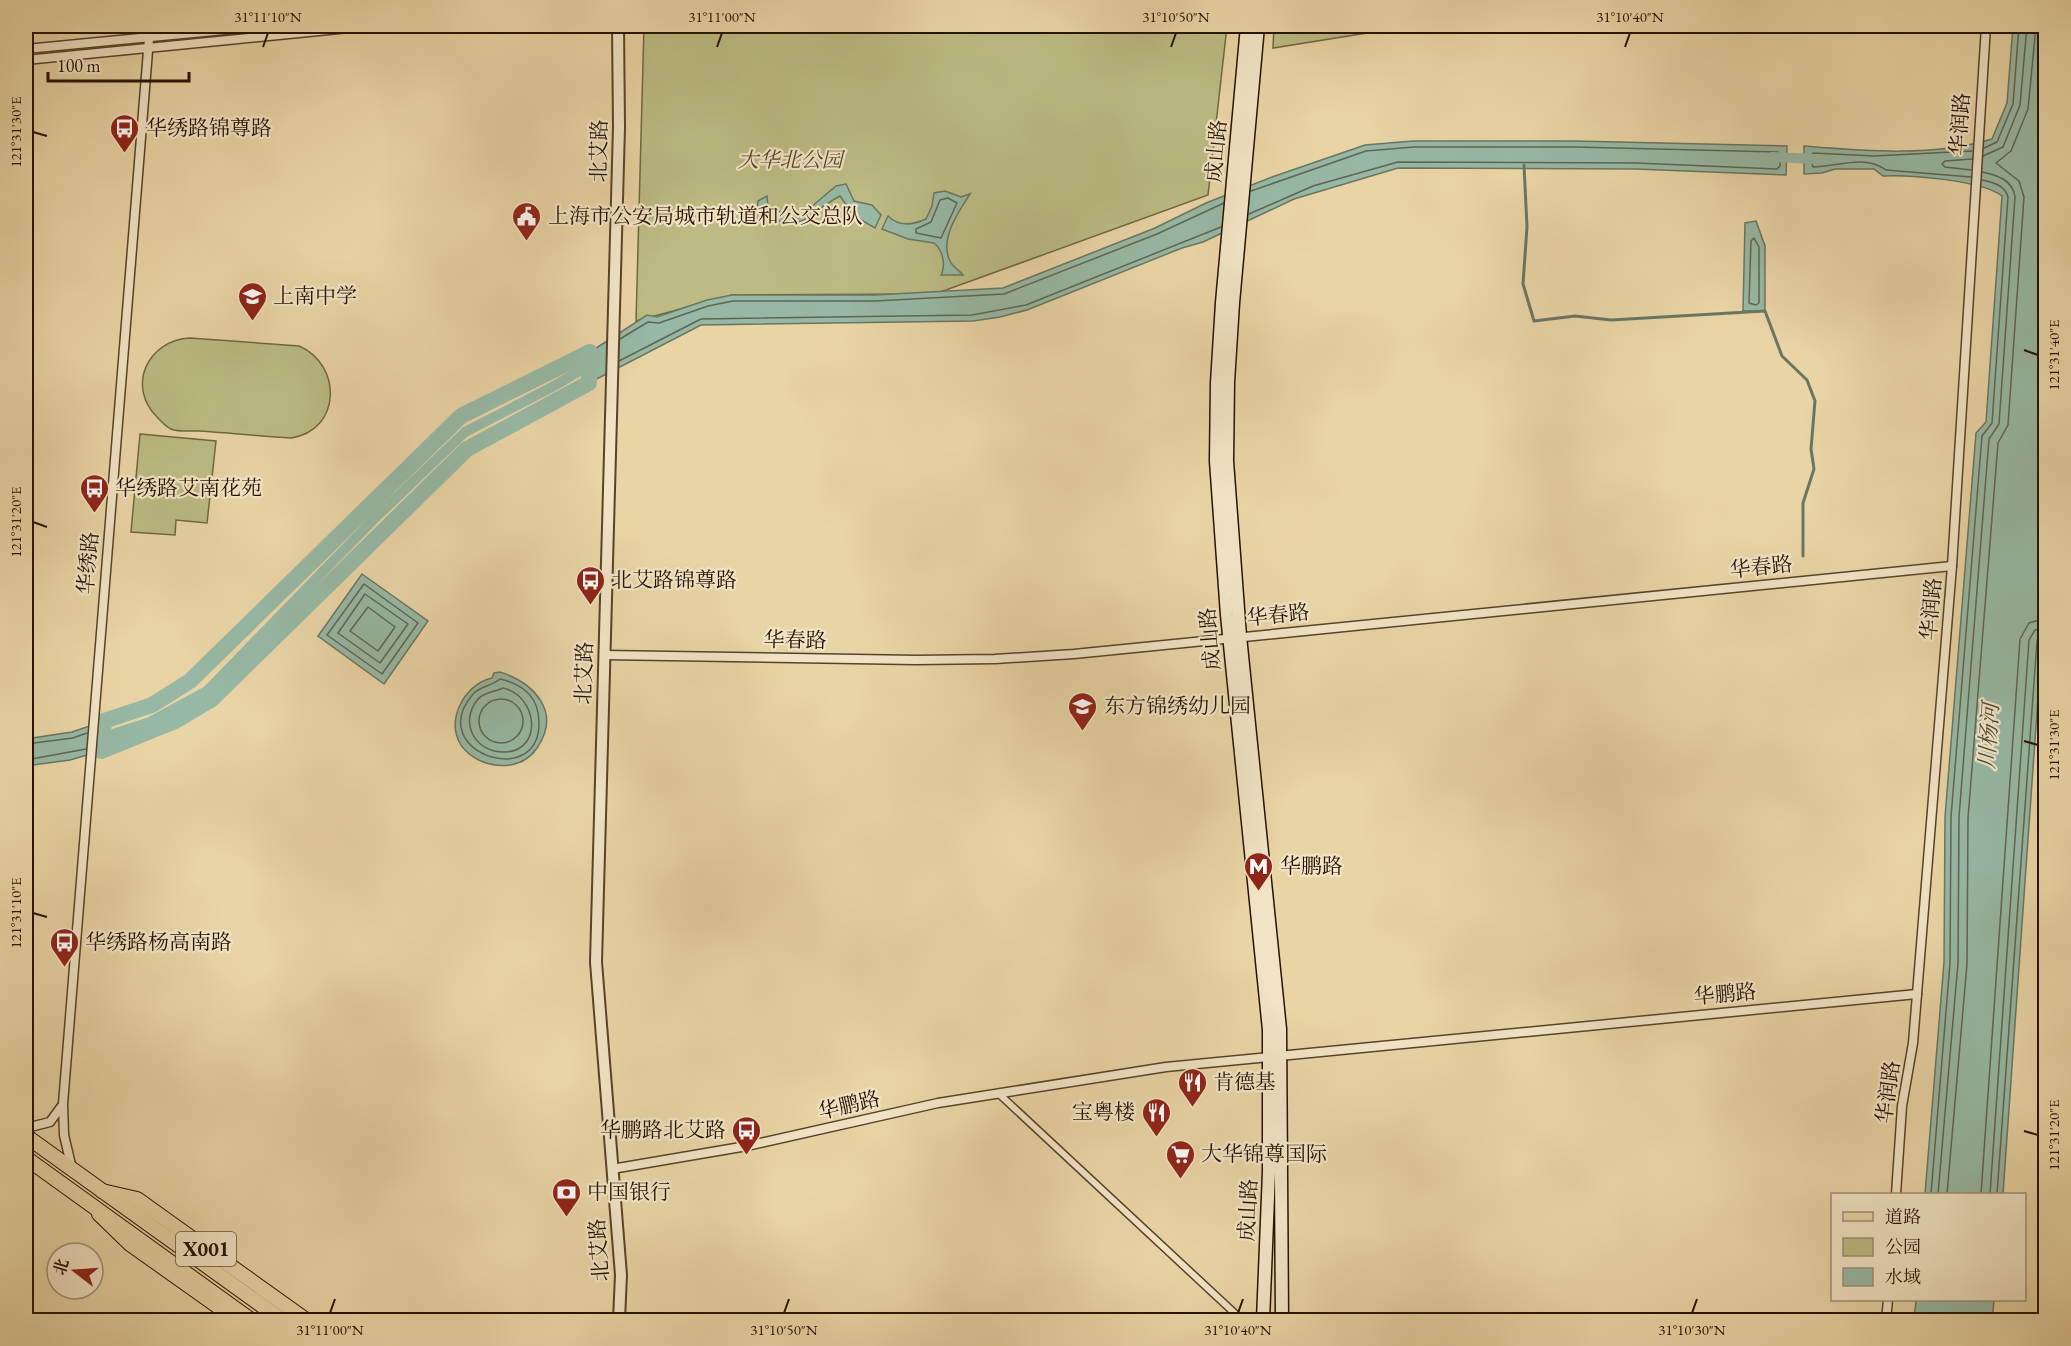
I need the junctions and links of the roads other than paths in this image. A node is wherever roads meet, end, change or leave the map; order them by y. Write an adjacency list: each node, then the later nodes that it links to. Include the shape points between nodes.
1 (150, 26): 8 (street, 华绣路)
2 (265, 26): 8 (street)
3 (369, 26): 10 (street)
4 (618, 26): 15 (street, 北艾路, via 619,127)
5 (1247, 26): 12 (main road, 成山路)
6 (1258, 26): 12 (main road, 成山路)
7 (1986, 26): 13 (street, 华润路)
8 (149, 38): 9 (street); 10 (street, 华绣路)
9 (26, 49)
10 (148, 49): 11 (street); 19 (street, 华绣路)
11 (26, 60)
12 (1238, 186): 14 (main road, 成山路, via 1240,231 1228,382 1227,461); 14 (main road, 成山路, via 1228,237 1217,383 1216,461)
13 (1952, 566): 14 (street, 华春路); 16 (street, 华润路)
14 (1235, 637): 15 (street, 华春路, via 995,659); 17 (main road, 成山路, via 1258,915)
15 (605, 655): 24 (street, 北艾路, via 596,962)
16 (1917, 994): 17 (street, 华鹏路); 26 (street, 华润路, via 1902,1106)
17 (1276, 1054): 18 (street, 华鹏路); 33 (main road, 成山路); 34 (main road, 成山路)
18 (998, 1093): 24 (street, 华鹏路, via 747,1146); 32 (street)
19 (63, 1104): 20 (street, via 50,1122); 23 (street, 华绣路, via 64,1135)
20 (26, 1128)
21 (26, 1136): 23 (main road)
22 (26, 1158): 28 (main road, X001)
23 (72, 1169): 25 (main road)
24 (612, 1169): 31 (street, 北艾路, via 621,1275)
25 (101, 1190): 29 (main road, X001); 30 (main road, X001, via 137,1199)
26 (1896, 1193)
27 (1888, 1301): 35 (street)
28 (244, 1319)
29 (282, 1320)
30 (306, 1320)
31 (619, 1320)
32 (1242, 1320)
33 (1263, 1320)
34 (1282, 1320)
35 (1886, 1320)

